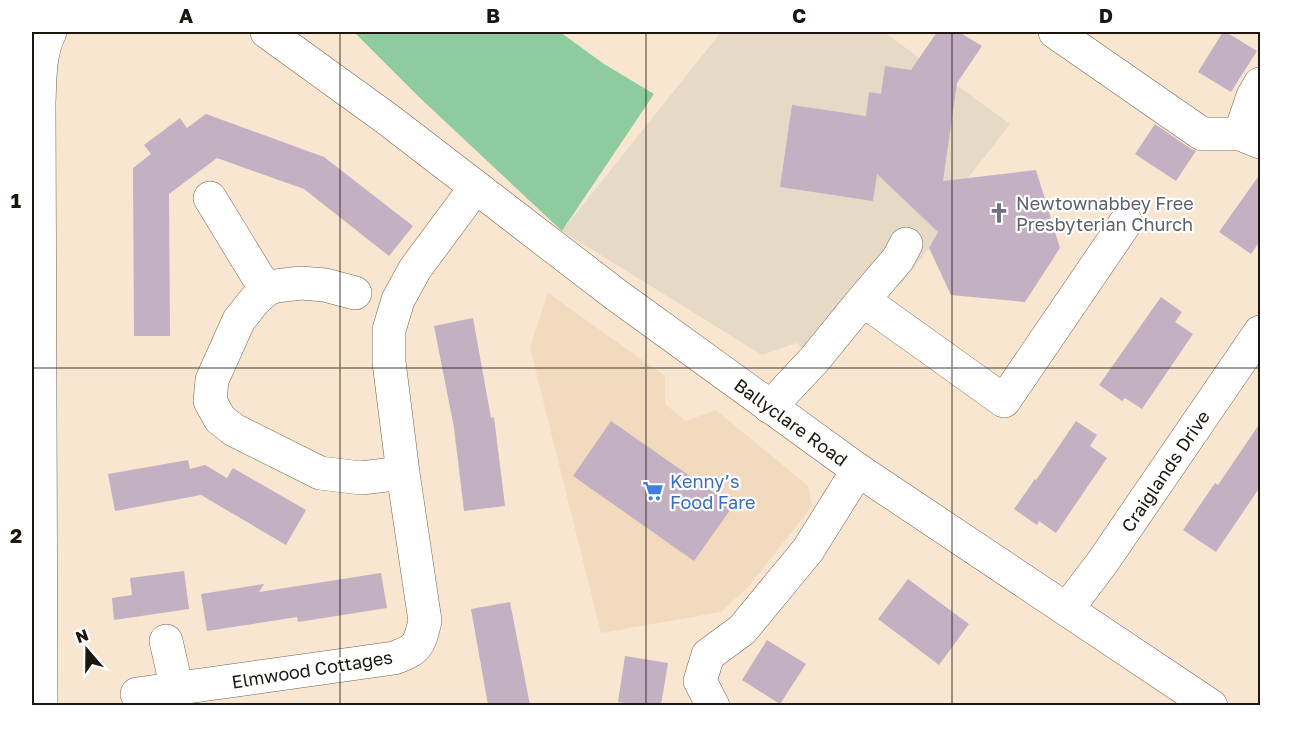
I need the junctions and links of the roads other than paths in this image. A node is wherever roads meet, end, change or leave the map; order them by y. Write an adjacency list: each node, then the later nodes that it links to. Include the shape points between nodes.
1 (50, 32): 23 (main road, via 42,54 39,113)
2 (267, 32): 6 (main road, Ballyclare Road)
3 (306, 32): 6 (main road, Ballyclare Road)
4 (1055, 32): 7 (main road, via 1202,134)
5 (1260, 84): 7 (main road, via 1253,96)
6 (386, 118): 8 (main road, Ballyclare Road)
7 (1250, 138)
8 (476, 188): 16 (main road, Ballyclare Road); 18 (main road, Elmwood Cottages, via 415,269 398,300 389,330 388,362)
9 (210, 198): 12 (main road)
10 (1126, 222): 14 (main road, via 1004,401)
11 (906, 244): 14 (main road)
12 (266, 290): 13 (main road, via 301,283); 18 (main road, via 239,320 212,380 210,401 220,418 234,430 320,473 361,478)
13 (355, 293)
14 (863, 300): 16 (main road)
15 (1260, 332): 19 (main road, Craiglands Drive)
16 (770, 407): 17 (main road, Ballyclare Road)
17 (858, 470): 19 (main road, Ballyclare Road); 24 (main road, via 801,559 742,630 708,655 700,681)
18 (403, 473): 21 (main road, Elmwood Cottages, via 426,621 420,641 410,652 394,658)
19 (1067, 609): 25 (main road, Ballyclare Road)
20 (166, 641): 21 (main road)
21 (177, 689): 22 (main road, Elmwood Cottages)
22 (137, 694)
23 (41, 705)
24 (713, 705)
25 (1211, 705)

